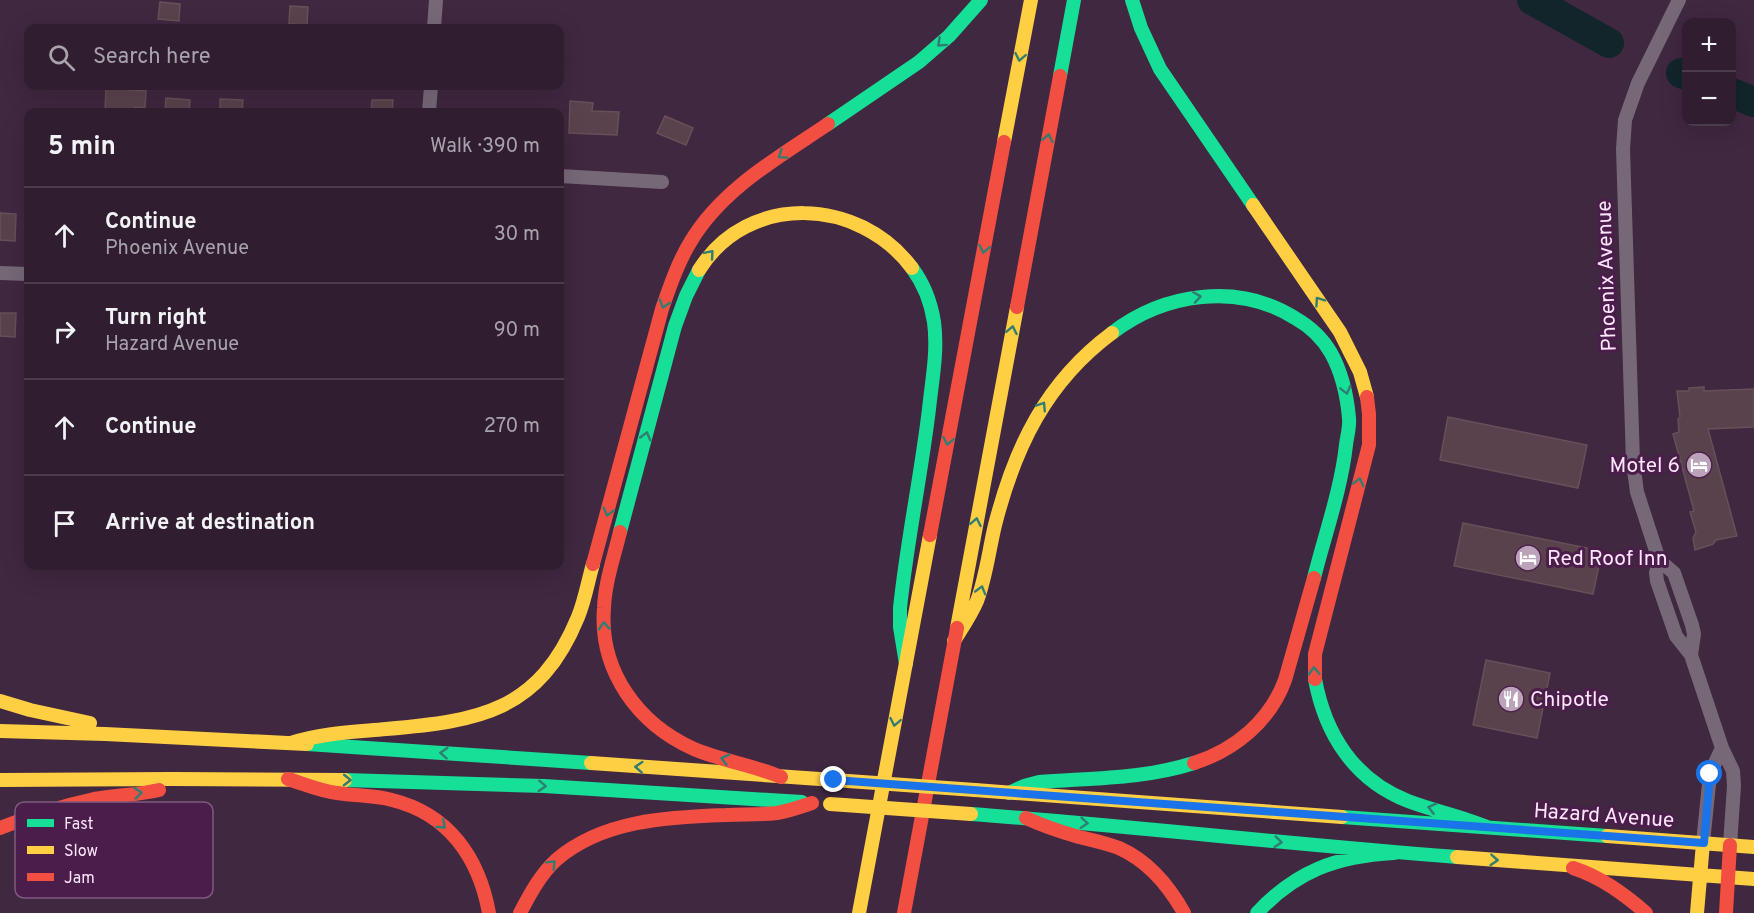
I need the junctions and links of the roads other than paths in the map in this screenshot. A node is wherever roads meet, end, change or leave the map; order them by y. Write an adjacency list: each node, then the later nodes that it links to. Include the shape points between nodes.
1 (436, 0): 7 (street)
2 (981, 0): 21 (main road, one-way to 21, via 919,62 743,183 712,212 690,242 662,309 579,615 565,649 547,675 517,699 475,716 421,726 322,735)
3 (1031, 0): 17 (main road, one-way to 17)
4 (1074, 0): 15 (main road, one-way to 4)
5 (1132, 0): 32 (main road, one-way to 5, via 1407,801 1381,788 1348,758 1326,720 1316,687 1315,654 1369,445 1365,381 1340,332 1160,69)
6 (1679, 0): 14 (street, Phoenix Avenue, via 1638,83 1625,120 1623,149 1633,462 1637,492)
7 (434, 24)
8 (431, 90): 9 (street)
9 (429, 108)
10 (564, 176): 11 (street)
11 (662, 182)
12 (0, 273): 13 (street)
13 (24, 273)
14 (1659, 560): 16 (street, Phoenix Avenue, via 1657,581 1670,621 1678,640); 16 (street, Phoenix Avenue, via 1674,573 1692,625)
15 (954, 641): 27 (main road, one-way to 27, via 978,598 1000,506 1027,433 1061,380 1102,340 1155,307 1222,294 1256,298 1281,307 1323,341 1345,384 1350,435 1292,658 1270,708 1237,743 1200,763 1137,776 1039,782); 42 (main road)
16 (1691, 655): 22 (street, Phoenix Avenue)
17 (906, 664): 23 (main road, one-way to 17, via 693,749 650,724 617,679 607,652 603,622 607,583 684,300 697,271 717,246 757,221 812,213 863,226 888,241 904,258 919,278 930,305 935,336 934,372 899,615); 45 (main road, one-way to 45)
18 (0, 701): 20 (main road)
19 (0, 731): 20 (main road)
20 (134, 735): 21 (main road, Hazard Avenue)
21 (291, 743): 23 (main road, Hazard Avenue, one-way to 21)
22 (1722, 748): 34 (street, via 1710,774); 35 (street, Phoenix Avenue, via 1734,777)
23 (781, 777): 27 (main road, Hazard Avenue, bridge)
24 (194, 779): 25 (main road); 26 (main road); 28 (main road, one-way to 24)
25 (288, 779): 29 (main road, one-way to 29, via 531,786); 43 (main road, one-way to 43, via 329,792 399,801 422,810 457,839 472,860)
26 (0, 780)
27 (1009, 793): 32 (main road, Hazard Avenue)
28 (84, 802)
29 (812, 803): 30 (main road, bridge); 44 (main road, one-way to 29, via 552,863 599,833 674,819 773,813)
30 (1026, 818): 37 (main road, one-way to 37); 46 (main road, via 1059,832 1124,850 1161,880)
31 (15, 823): 33 (main road, one-way to 31)
32 (1487, 827): 34 (main road, Hazard Avenue)
33 (0, 828)
34 (1704, 843): 35 (main road, Hazard Avenue); 39 (main road)
35 (1730, 845): 36 (main road, Hazard Avenue); 40 (main road, Phoenix Avenue)
36 (1754, 847)
37 (1394, 852): 38 (main road, one-way to 38); 47 (main road, via 1363,854 1320,867 1283,887)
38 (1565, 866): 39 (main road); 48 (main road, via 1600,879)
39 (1700, 876): 40 (main road); 49 (main road)
40 (1728, 878): 41 (main road); 50 (main road, Phoenix Avenue)
41 (1754, 879)
42 (904, 912)
43 (489, 913)
44 (520, 913)
45 (859, 913)
46 (1184, 913)
47 (1257, 913)
48 (1646, 913)
49 (1697, 913)
50 (1726, 913)

